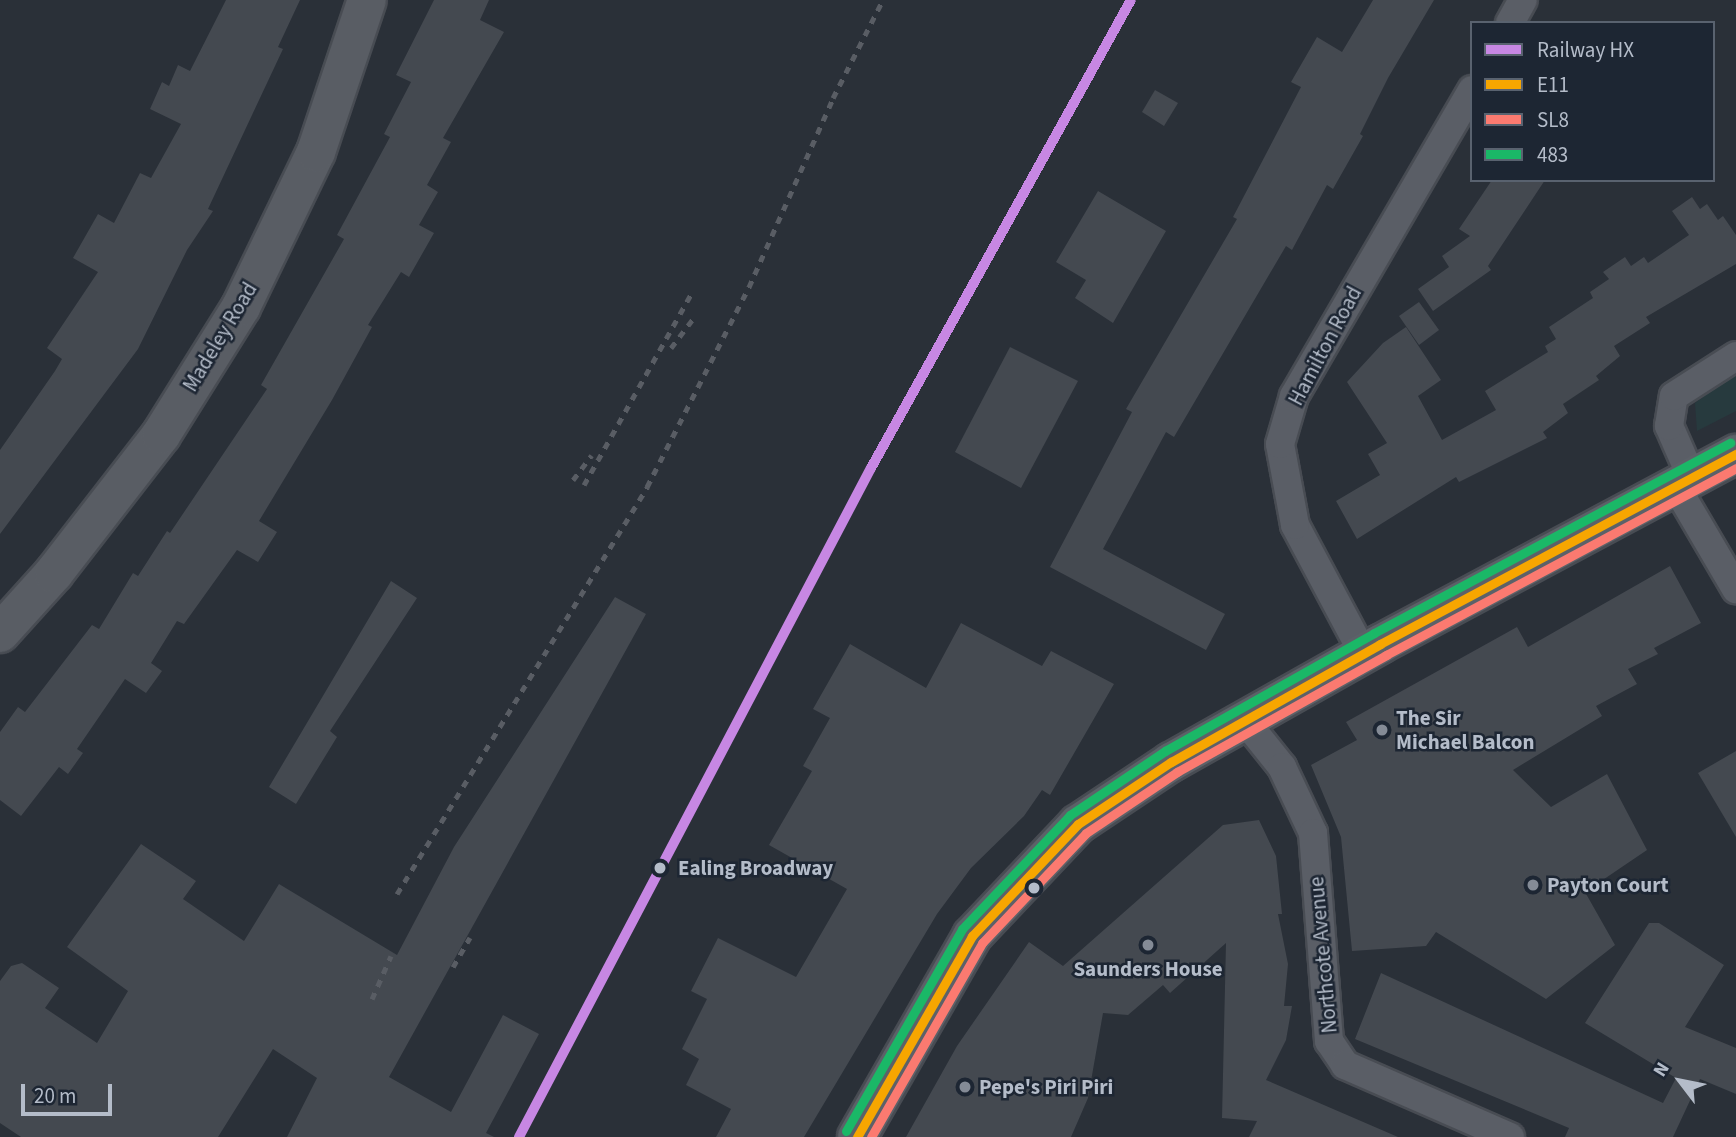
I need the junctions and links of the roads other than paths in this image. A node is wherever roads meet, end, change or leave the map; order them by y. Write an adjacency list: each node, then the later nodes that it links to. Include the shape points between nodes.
1 (367, 0): 9 (street, Madeley Road, via 316,152 241,307 161,435 54,573)
2 (1524, 0): 3 (street)
3 (1511, 21)
4 (1470, 93): 10 (street, Hamilton Road, via 1294,396 1280,444 1295,525)
5 (1736, 356): 7 (street, via 1674,396 1669,426)
6 (1736, 454): 7 (main road)
7 (1683, 480): 8 (street); 10 (main road)
8 (1736, 589)
9 (0, 633)
10 (1363, 653): 11 (main road)
11 (1235, 727): 12 (main road, via 1078,824 1016,886 972,936); 13 (street, Northcote Avenue, via 1282,767 1313,833 1329,1041 1345,1065)
12 (857, 1137)
13 (1510, 1137)

